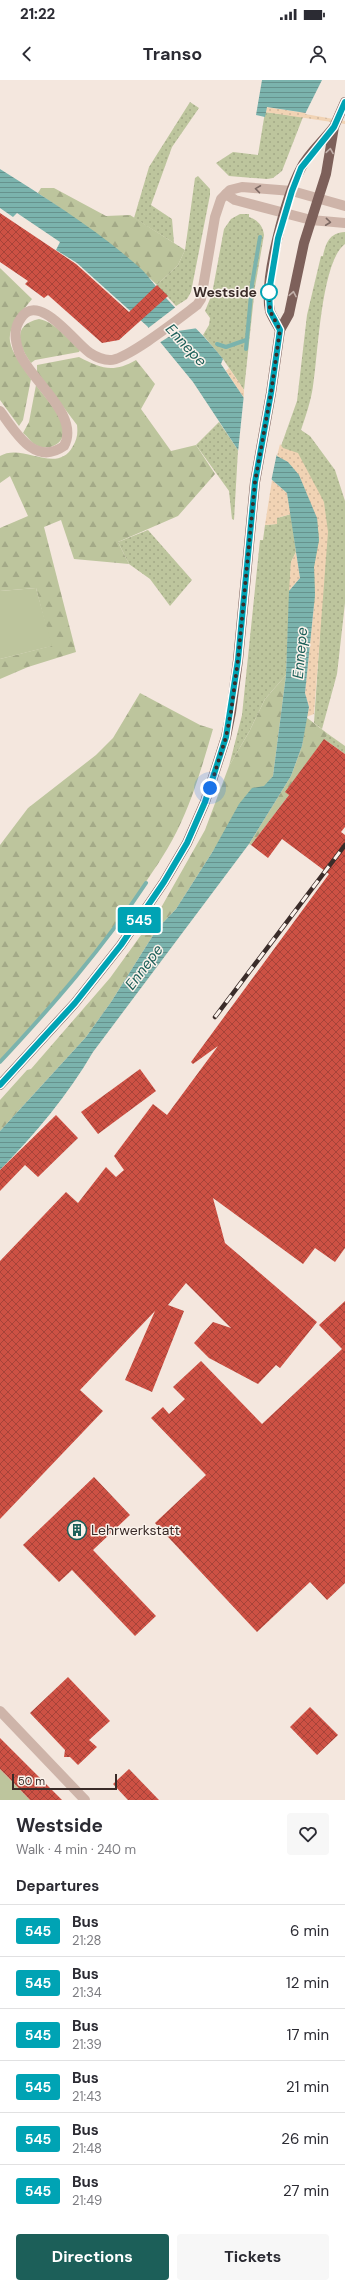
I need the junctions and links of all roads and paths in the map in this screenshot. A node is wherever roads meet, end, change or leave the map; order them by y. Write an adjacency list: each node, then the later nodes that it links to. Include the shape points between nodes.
1 (345, 102): 2 (main road)
2 (334, 127): 3 (main road, via 301,168); 5 (main road, one-way to 2, via 326,174)
3 (292, 191): 4 (street, one-way to 4, via 242,187 230,190); 5 (street); 7 (main road)
4 (226, 194): 7 (street, via 235,200); 11 (street, via 221,199 215,216 197,305 122,358 102,359 89,353 69,332 39,311 30,310 17,324 14,334 20,355 65,418 68,435 64,446 52,453 33,449 24,443)
5 (317, 198): 6 (street); 8 (main road)
6 (345, 206)
7 (285, 213): 8 (street); 10 (main road, via 269,292 270,311)
8 (311, 220): 9 (street, one-way to 9); 10 (main road, one-way to 8, via 289,314)
9 (345, 223)
10 (280, 330): 12 (main road, via 255,482 231,712 205,802 187,843 121,945 75,1003)
11 (0, 410)
12 (0, 1085)
13 (0, 1711): 14 (street)
14 (85, 1800)

